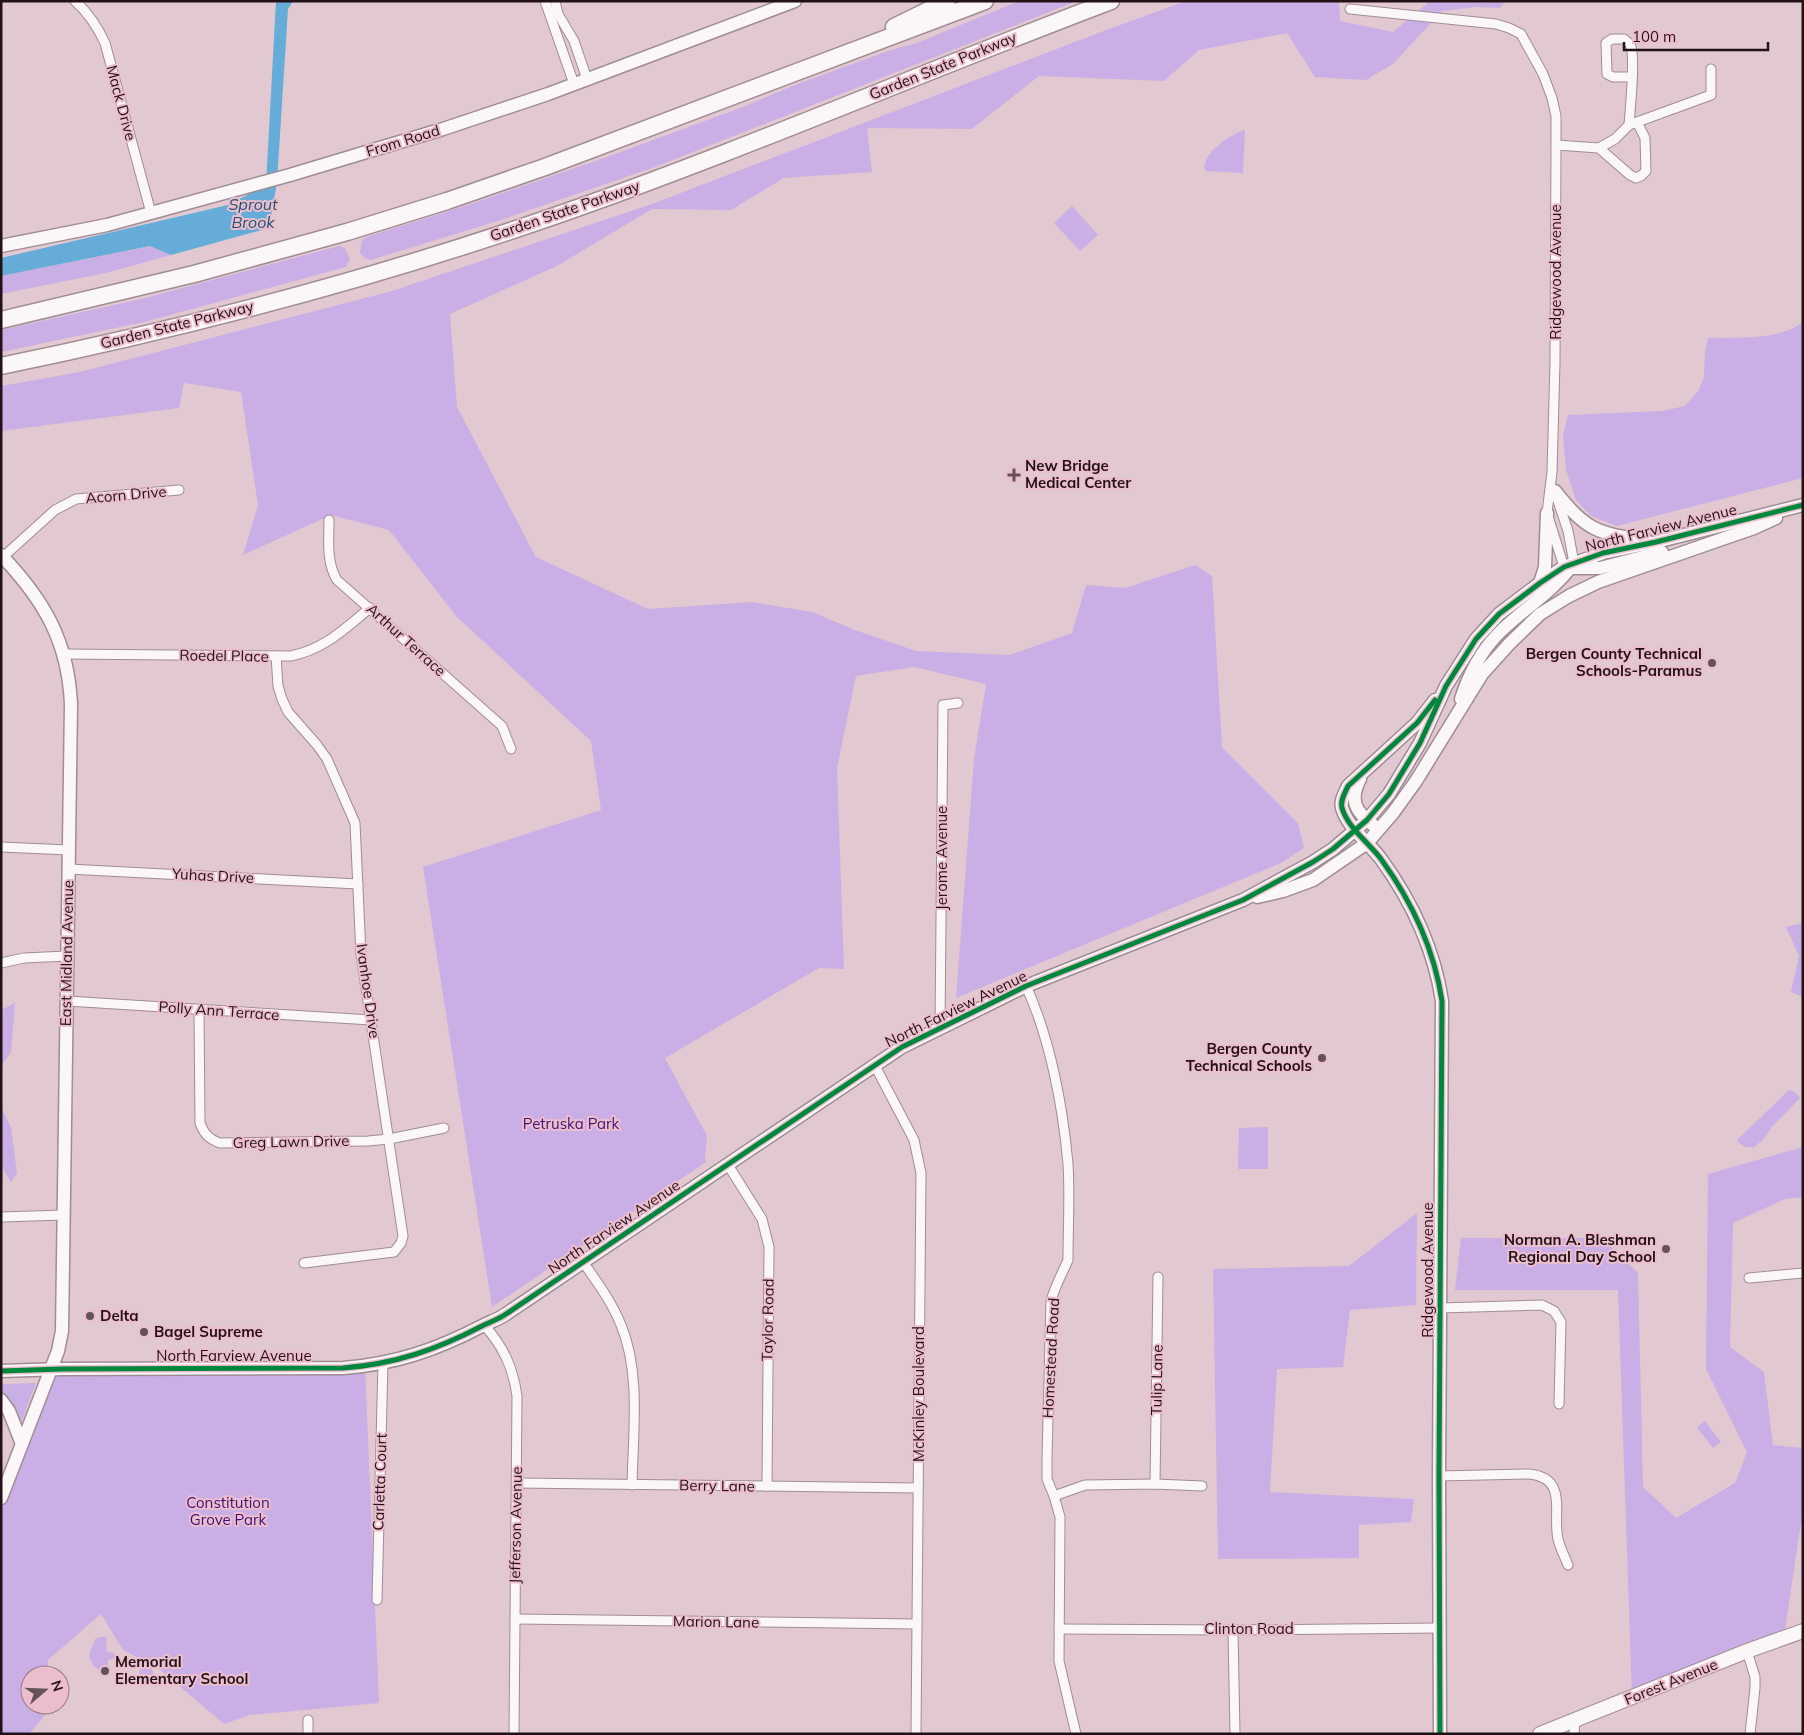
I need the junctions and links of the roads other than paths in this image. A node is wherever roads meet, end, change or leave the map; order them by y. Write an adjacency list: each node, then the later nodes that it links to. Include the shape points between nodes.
1 (74, 1): 17 (street, Mack Drive, via 85,10 105,43)
2 (545, 1): 13 (street)
3 (555, 1): 12 (street)
4 (795, 1): 12 (street, From Road)
5 (947, 1): 9 (highway)
6 (985, 1): 9 (highway)
7 (1111, 1): 20 (highway, Garden State Parkway, via 668,175 511,231 258,306)
8 (1350, 9): 15 (street, Ridgewood Avenue, via 1496,24 1521,34 1552,98)
9 (841, 56): 19 (highway, via 447,201 212,270)
10 (1711, 70): 14 (street, via 1711,95)
11 (1632, 77): 11 (street, via 1630,44 1624,39 1612,39 1606,43 1607,74); 14 (street)
12 (587, 79): 13 (street, From Road)
13 (574, 84): 17 (street, From Road, via 443,129)
14 (1633, 124): 16 (street); 16 (street, via 1646,138 1646,171 1641,176 1630,176)
15 (1556, 145): 16 (street); 21 (street, Ridgewood Avenue)
16 (1599, 148)
17 (151, 213): 18 (street, From Road)
18 (1, 246)
19 (1, 320)
20 (1, 366)
21 (1552, 472): 23 (street, Ridgewood Avenue); 25 (street, Ridgewood Avenue)
22 (179, 490): 29 (street, Acorn Drive, via 76,499 55,510)
23 (1555, 491): 28 (street, via 1572,512 1593,529 1614,536); 30 (street, Ridgewood Avenue, via 1568,531)
24 (1803, 505): 27 (street, North Farview Avenue); 28 (street, North Farview Avenue)
25 (1547, 513): 30 (street, Ridgewood Avenue); 31 (street, via 1545,567)
26 (329, 520): 32 (street, Arthur Terrace, via 329,558 335,577)
27 (1754, 528): 30 (street, via 1600,568); 37 (street, North Farview Avenue, via 1598,582 1540,614 1482,674)
28 (1656, 542): 30 (street, North Farview Avenue, via 1603,553)
29 (2, 556): 33 (street, East Midland Avenue, via 36,595)
30 (1569, 566): 31 (street, North Farview Avenue); 37 (street, via 1543,597 1496,636 1477,662)
31 (1540, 583): 35 (street, North Farview Avenue, via 1499,614)
32 (370, 608): 34 (street, Roedel Place, via 317,648 291,656); 38 (street, Arthur Terrace, via 502,726)
33 (63, 654): 34 (street, Roedel Place); 45 (street, East Midland Avenue, via 70,704)
34 (276, 656): 47 (street, Ivanhoe Drive, via 278,686 288,712 327,759 351,812 357,836)
35 (1446, 686): 39 (street, via 1417,723); 40 (street, North Farview Avenue, via 1420,743 1389,794)
36 (958, 703): 55 (street, Jerome Avenue, via 943,705)
37 (1453, 721): 41 (street, North Farview Avenue, via 1416,781)
38 (511, 750)
39 (1362, 774): 40 (street, via 1355,789 1354,802); 42 (street, Ridgewood Avenue, via 1348,786 1342,798 1342,807)
40 (1367, 820): 41 (street); 42 (street, North Farview Avenue)
41 (1379, 829): 43 (street, North Farview Avenue)
42 (1356, 831): 43 (street, Ridgewood Avenue); 48 (street, North Farview Avenue, via 1313,862)
43 (1368, 843): 48 (street, North Farview Avenue, via 1313,880); 67 (street, Ridgewood Avenue, via 1396,881 1421,926 1441,993)
44 (1, 847): 45 (street)
45 (69, 850): 46 (street, East Midland Avenue)
46 (68, 869): 47 (street, Yuhas Drive); 49 (street, East Midland Avenue)
47 (358, 884): 54 (street, Ivanhoe Drive, via 361,956)
48 (1242, 900): 51 (street, North Farview Avenue)
49 (67, 956): 50 (street, via 24,958); 52 (street, East Midland Avenue)
50 (1, 963)
51 (1026, 986): 55 (street, North Farview Avenue); 82 (street, Homestead Road, via 1047,1042 1068,1166 1068,1260 1051,1301 1047,1479)
52 (67, 1001): 53 (street, Polly Ann Terrace); 60 (street, East Midland Avenue)
53 (199, 1009): 54 (street, Polly Ann Terrace); 58 (street, Greg Lawn Drive, via 200,1123 212,1140 220,1143)
54 (371, 1020): 58 (street, Ivanhoe Drive)
55 (940, 1027): 56 (street, North Farview Avenue)
56 (874, 1064): 59 (street, North Farview Avenue); 81 (street, McKinley Boulevard, via 914,1140 921,1173)
57 (444, 1128): 58 (street, Greg Lawn Drive)
58 (389, 1139): 63 (street, Ivanhoe Drive, via 403,1236 397,1249 394,1252)
59 (728, 1165): 62 (street, North Farview Avenue); 79 (street, Taylor Road, via 762,1220 769,1247)
60 (64, 1215): 61 (street); 70 (street, East Midland Avenue, via 62,1332)
61 (1, 1217)
62 (583, 1262): 68 (street, North Farview Avenue, via 502,1317); 78 (street, via 612,1306 628,1344 633,1383)
63 (304, 1263)
64 (1803, 1273): 66 (street)
65 (1158, 1277): 77 (street, Tulip Lane)
66 (1750, 1278)
67 (1440, 1308): 73 (street, via 1542,1305 1554,1311 1561,1322); 75 (street, Ridgewood Avenue)
68 (484, 1325): 69 (street, North Farview Avenue, via 444,1345); 76 (street, Jefferson Avenue, via 504,1351 515,1381)
69 (383, 1363): 70 (street, North Farview Avenue, via 343,1368); 85 (street, Carletta Court)
70 (50, 1370): 71 (street, North Farview Avenue); 74 (street, East Midland Avenue)
71 (1, 1371)
72 (1, 1400): 74 (street)
73 (1559, 1404)
74 (22, 1444): 83 (street, East Midland Avenue)
75 (1439, 1476): 84 (street, via 1541,1475 1554,1489 1558,1539); 88 (street, Ridgewood Avenue)
76 (517, 1483): 78 (street, Berry Lane); 86 (street, Jefferson Avenue)
77 (1155, 1484): 80 (street); 82 (street, via 1085,1485)
78 (632, 1485): 79 (street, Berry Lane)
79 (767, 1486): 81 (street, Berry Lane)
80 (1202, 1486)
81 (918, 1488): 87 (street, McKinley Boulevard)
82 (1054, 1496): 89 (street, Homestead Road, via 1061,1529)
83 (1, 1498)
84 (1568, 1565)
85 (377, 1600)
86 (515, 1619): 87 (street, Marion Lane); 96 (street, Jefferson Avenue)
87 (917, 1624): 97 (street, McKinley Boulevard)
88 (1440, 1628): 90 (street, Clinton Road); 100 (street, Ridgewood Avenue)
89 (1059, 1629): 90 (street, Clinton Road); 98 (street, Homestead Road, via 1059,1661)
90 (1233, 1630): 99 (street)
91 (1803, 1631): 92 (main road, Forest Avenue)
92 (1748, 1651): 94 (main road, Forest Avenue); 102 (street, via 1756,1688)
93 (308, 1720): 95 (street)
94 (1575, 1727): 101 (main road, Forest Avenue)
95 (308, 1734)
96 (514, 1734)
97 (916, 1734)
98 (1076, 1734)
99 (1235, 1734)
100 (1440, 1734)
101 (1540, 1734)
102 (1750, 1734)

